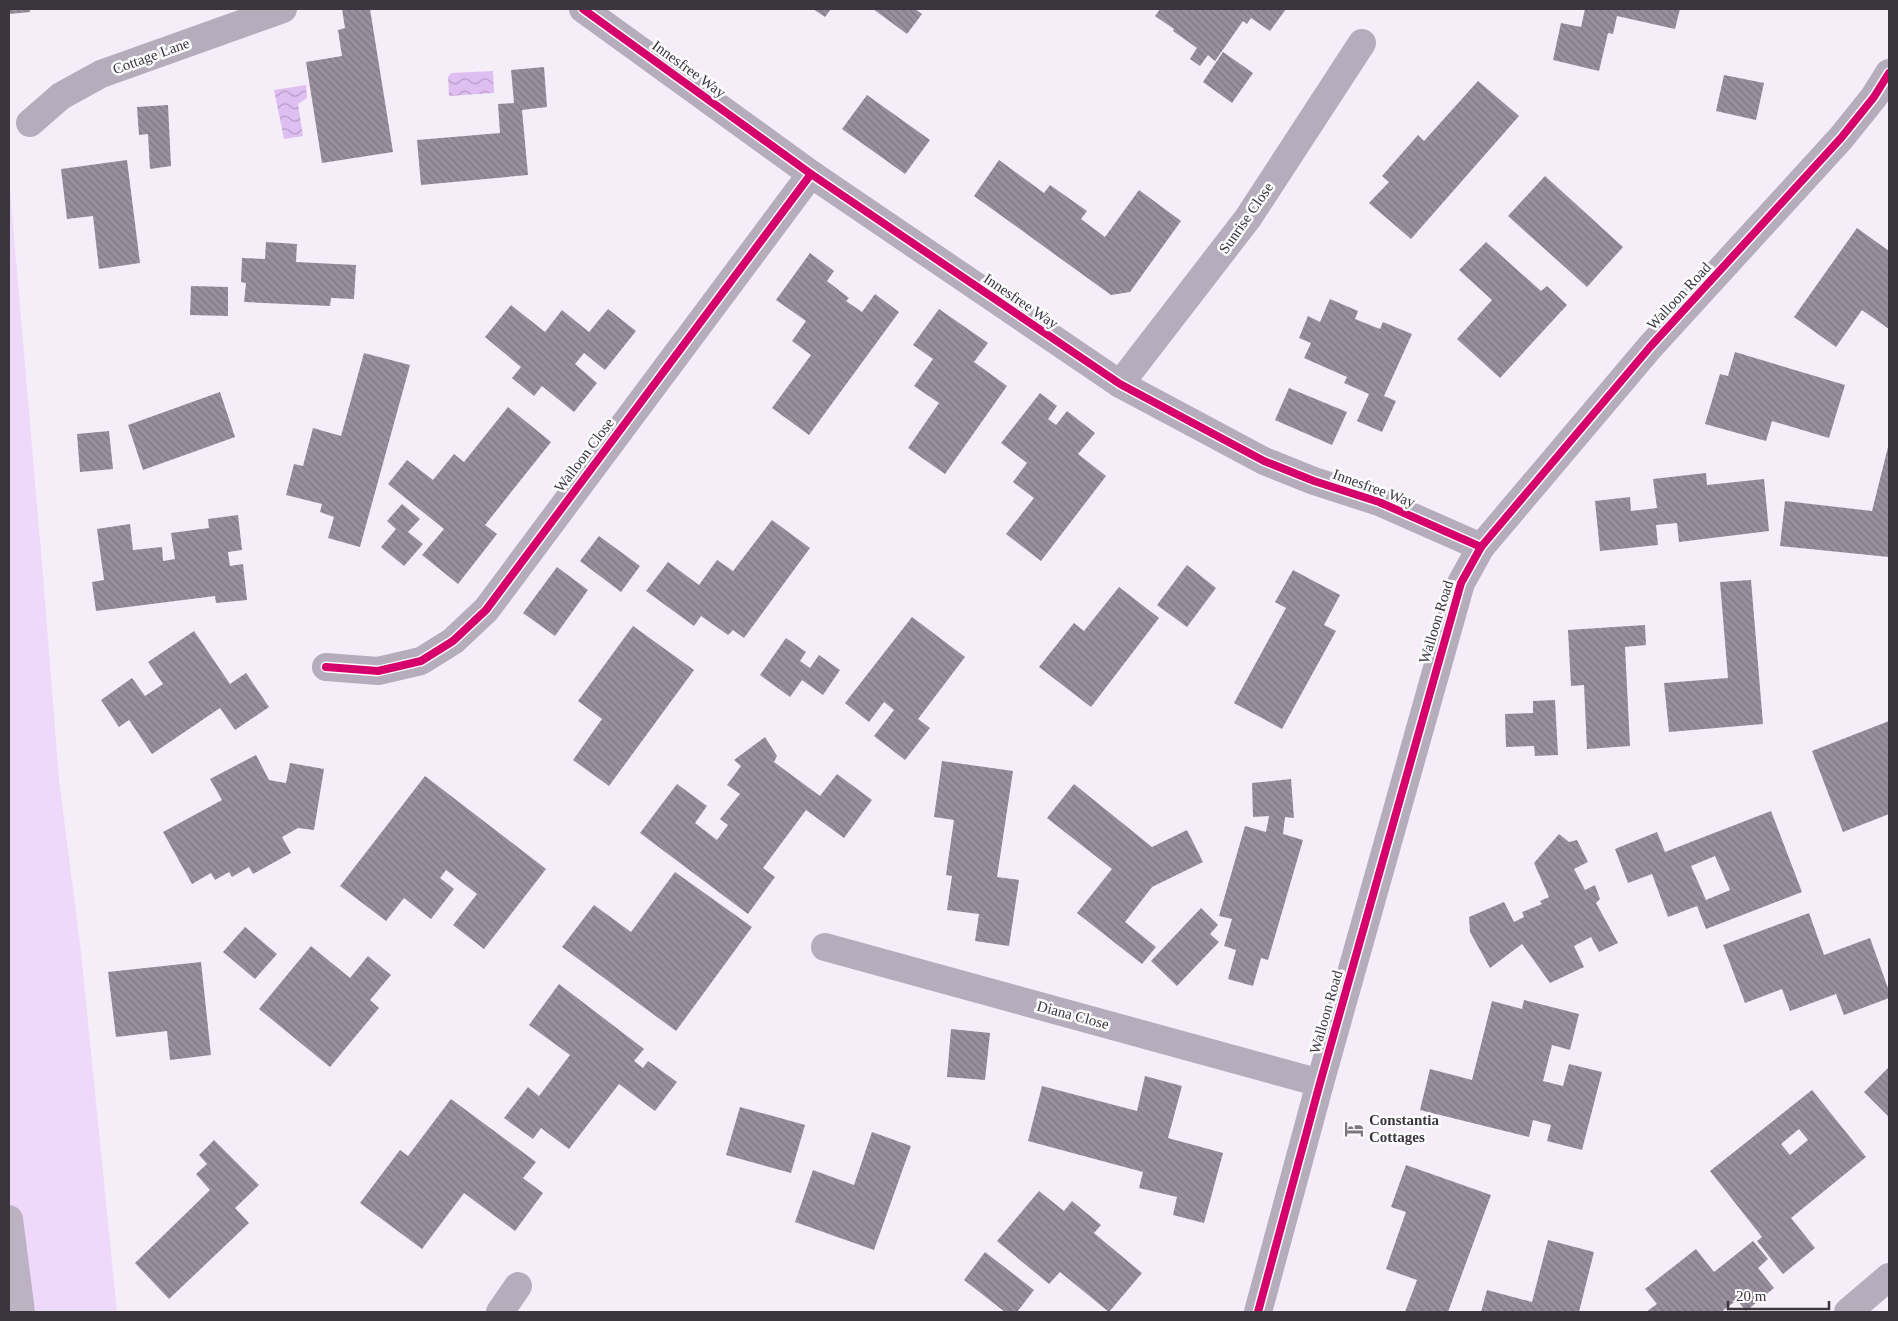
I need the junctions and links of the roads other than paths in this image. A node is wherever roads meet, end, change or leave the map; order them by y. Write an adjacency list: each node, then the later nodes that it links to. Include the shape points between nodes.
1 (283, 9): 5 (street, Cottage Lane, via 101,74 61,96)
2 (584, 9): 6 (street, Innesfree Way)
3 (1362, 43): 7 (street, Sunrise Close, via 1248,218)
4 (1889, 73): 8 (street, Walloon Road, via 1841,138 1650,347)
5 (30, 123)
6 (811, 174): 7 (street, Innesfree Way); 9 (street, Walloon Close, via 486,610 453,641 421,661 378,671)
7 (1120, 384): 8 (street, Innesfree Way, via 1264,461 1379,502)
8 (1481, 547): 11 (street, Walloon Road, via 1461,583)
9 (326, 667)
10 (825, 947): 11 (street, Diana Close)
11 (1320, 1083): 17 (street, Walloon Road)
12 (9, 1219): 15 (highway)
13 (1889, 1278): 18 (street)
14 (518, 1286): 16 (street)
15 (21, 1312)
16 (500, 1312)
17 (1258, 1312)
18 (1848, 1312)

